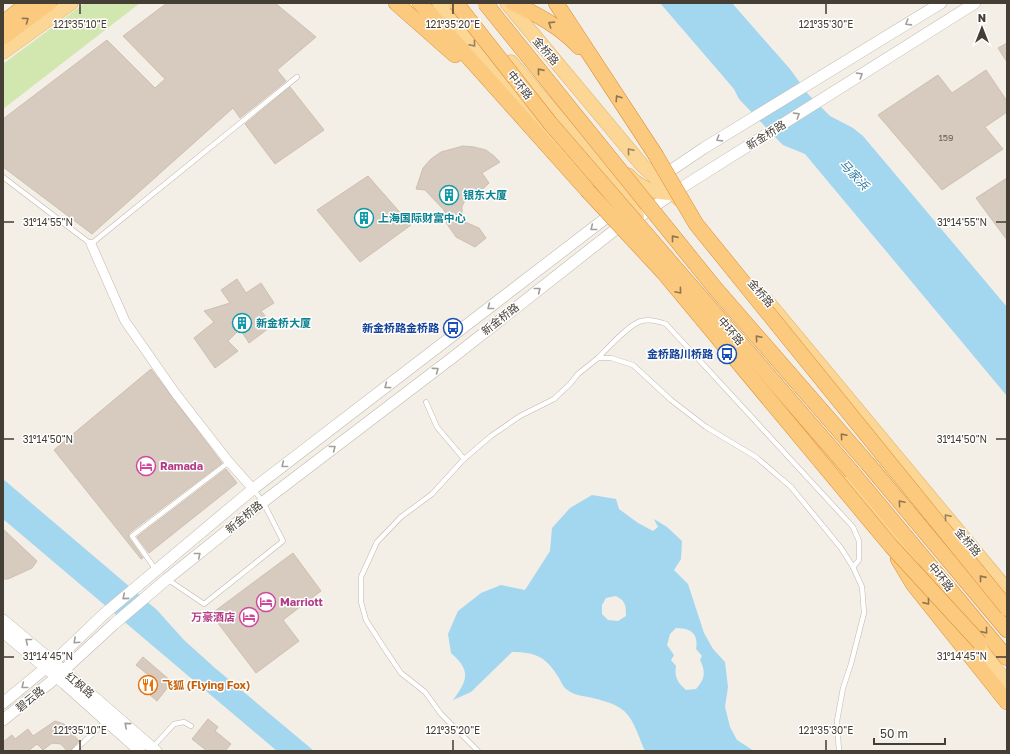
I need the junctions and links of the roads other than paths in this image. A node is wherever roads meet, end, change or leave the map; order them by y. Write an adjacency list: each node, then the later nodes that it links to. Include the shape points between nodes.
1 (28, 3): 15 (highway)
2 (50, 3): 16 (highway, one-way to 2)
3 (71, 3): 17 (main road)
4 (396, 3): 21 (highway)
5 (420, 3): 21 (highway)
6 (439, 3): 28 (main road, one-way to 28)
7 (456, 3): 22 (highway, 中环路, bridge)
8 (461, 3): 20 (main road)
9 (485, 3): 45 (highway, 中环路, one-way to 9, bridge, via 879,477 714,288)
10 (507, 3): 24 (main road, 金桥路, one-way to 10, via 642,165)
11 (513, 3): 19 (highway, one-way to 11, via 576,44 539,16)
12 (556, 3): 19 (highway)
13 (941, 3): 24 (street, 新金桥路, one-way to 24)
14 (975, 3): 26 (street, 新金桥路, one-way to 14)
15 (3, 23)
16 (3, 37)
17 (3, 52)
18 (297, 76): 30 (lane)
19 (607, 81): 43 (highway, one-way to 19, bridge, via 696,224 655,154)
20 (528, 82): 25 (main road, via 564,99 633,181); 27 (main road)
21 (508, 103): 31 (highway, bridge)
22 (565, 140): 31 (highway, bridge); 47 (highway, 中环路, one-way to 47, bridge, via 852,472)
23 (3, 177): 30 (lane)
24 (657, 179): 25 (street, 新金桥路); 26 (main road, 金桥路)
25 (645, 188): 26 (main road, via 658,193); 27 (street, 新金桥路)
26 (673, 193): 29 (street, 新金桥路); 42 (main road, 金桥路, one-way to 26, via 787,324)
27 (628, 201): 28 (street, 新金桥路); 29 (main road)
28 (614, 211): 29 (main road); 36 (street, 新金桥路, one-way to 36)
29 (638, 218): 37 (street, 新金桥路, one-way to 29, via 616,229); 51 (main road, via 739,349 899,543)
30 (92, 244): 35 (street, via 124,321)
31 (663, 272): 38 (highway, one-way to 38, bridge)
32 (598, 358): 34 (lane, via 554,399 520,416); 39 (lane, via 611,358 633,365 671,400 706,427 756,458 791,487 842,548); 39 (lane, via 618,337 640,322 654,320 666,324 853,527 859,541 859,560)
33 (426, 402): 34 (lane, via 437,426)
34 (464, 459): 60 (lane, via 432,494 401,517 377,542 361,577 361,602 366,620 401,674 425,692 441,714)
35 (229, 462): 36 (street); 40 (lane, via 132,536)
36 (253, 489): 37 (lane); 40 (street, 新金桥路)
37 (263, 502): 41 (street, 新金桥路, one-way to 37); 41 (lane, via 283,540 259,560 204,604)
38 (891, 546): 49 (highway, bridge, via 980,642); 52 (highway, one-way to 52, bridge, via 913,584)
39 (853, 566): 61 (lane, via 862,587 864,613 841,695 837,721)
40 (156, 570): 48 (street, 新金桥路, one-way to 48)
41 (167, 580): 50 (street, 新金桥路)
42 (1007, 590)
43 (1007, 608)
44 (3, 620): 48 (street, 红枫路, one-way to 44)
45 (1007, 630)
46 (3, 632): 48 (street, 红枫路)
47 (1007, 658)
48 (49, 665): 50 (street, 红枫路); 53 (street, 碧云路, one-way to 53)
49 (1007, 667)
50 (60, 674): 54 (street, 碧云路); 57 (street, 红枫路, one-way to 50); 59 (street, 红枫路)
51 (1007, 684)
52 (1007, 702)
53 (3, 703)
54 (3, 720)
55 (102, 725): 58 (lane)
56 (191, 726): 57 (lane, via 184,722 174,724)
57 (153, 750)
58 (74, 751)
59 (140, 751)
60 (478, 751)
61 (838, 751)

